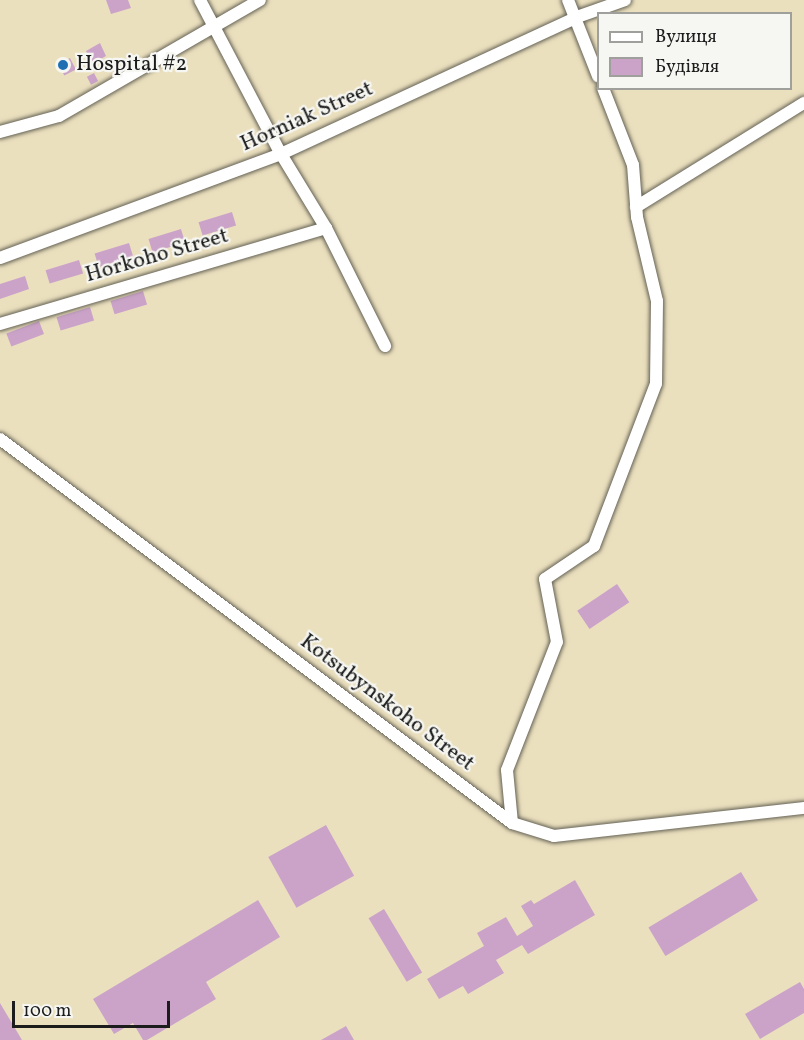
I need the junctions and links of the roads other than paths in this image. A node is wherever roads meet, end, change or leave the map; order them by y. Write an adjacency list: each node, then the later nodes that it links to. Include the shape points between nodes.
1 (200, 0): 6 (street)
2 (260, 0): 6 (street)
3 (568, 0): 5 (street)
4 (625, 0): 5 (street, Horniak Street)
5 (577, 17): 7 (street); 11 (street, Horniak Street)
6 (214, 27): 10 (street, via 59,116); 11 (street)
7 (597, 73)
8 (604, 90): 12 (street, via 633,165)
9 (804, 103): 12 (street)
10 (0, 132)
11 (281, 154): 13 (street); 14 (street, Horniak Street)
12 (636, 207): 19 (street, via 657,301 656,384 594,546 545,579 557,642 507,770)
13 (326, 228): 15 (street, Horkoho Street); 16 (street)
14 (0, 258)
15 (0, 324)
16 (385, 346)
17 (0, 439): 19 (street, Kotsubynskoho Street)
18 (804, 808): 19 (street, Kotsubynskoho Street, via 554,836)
19 (512, 823)

